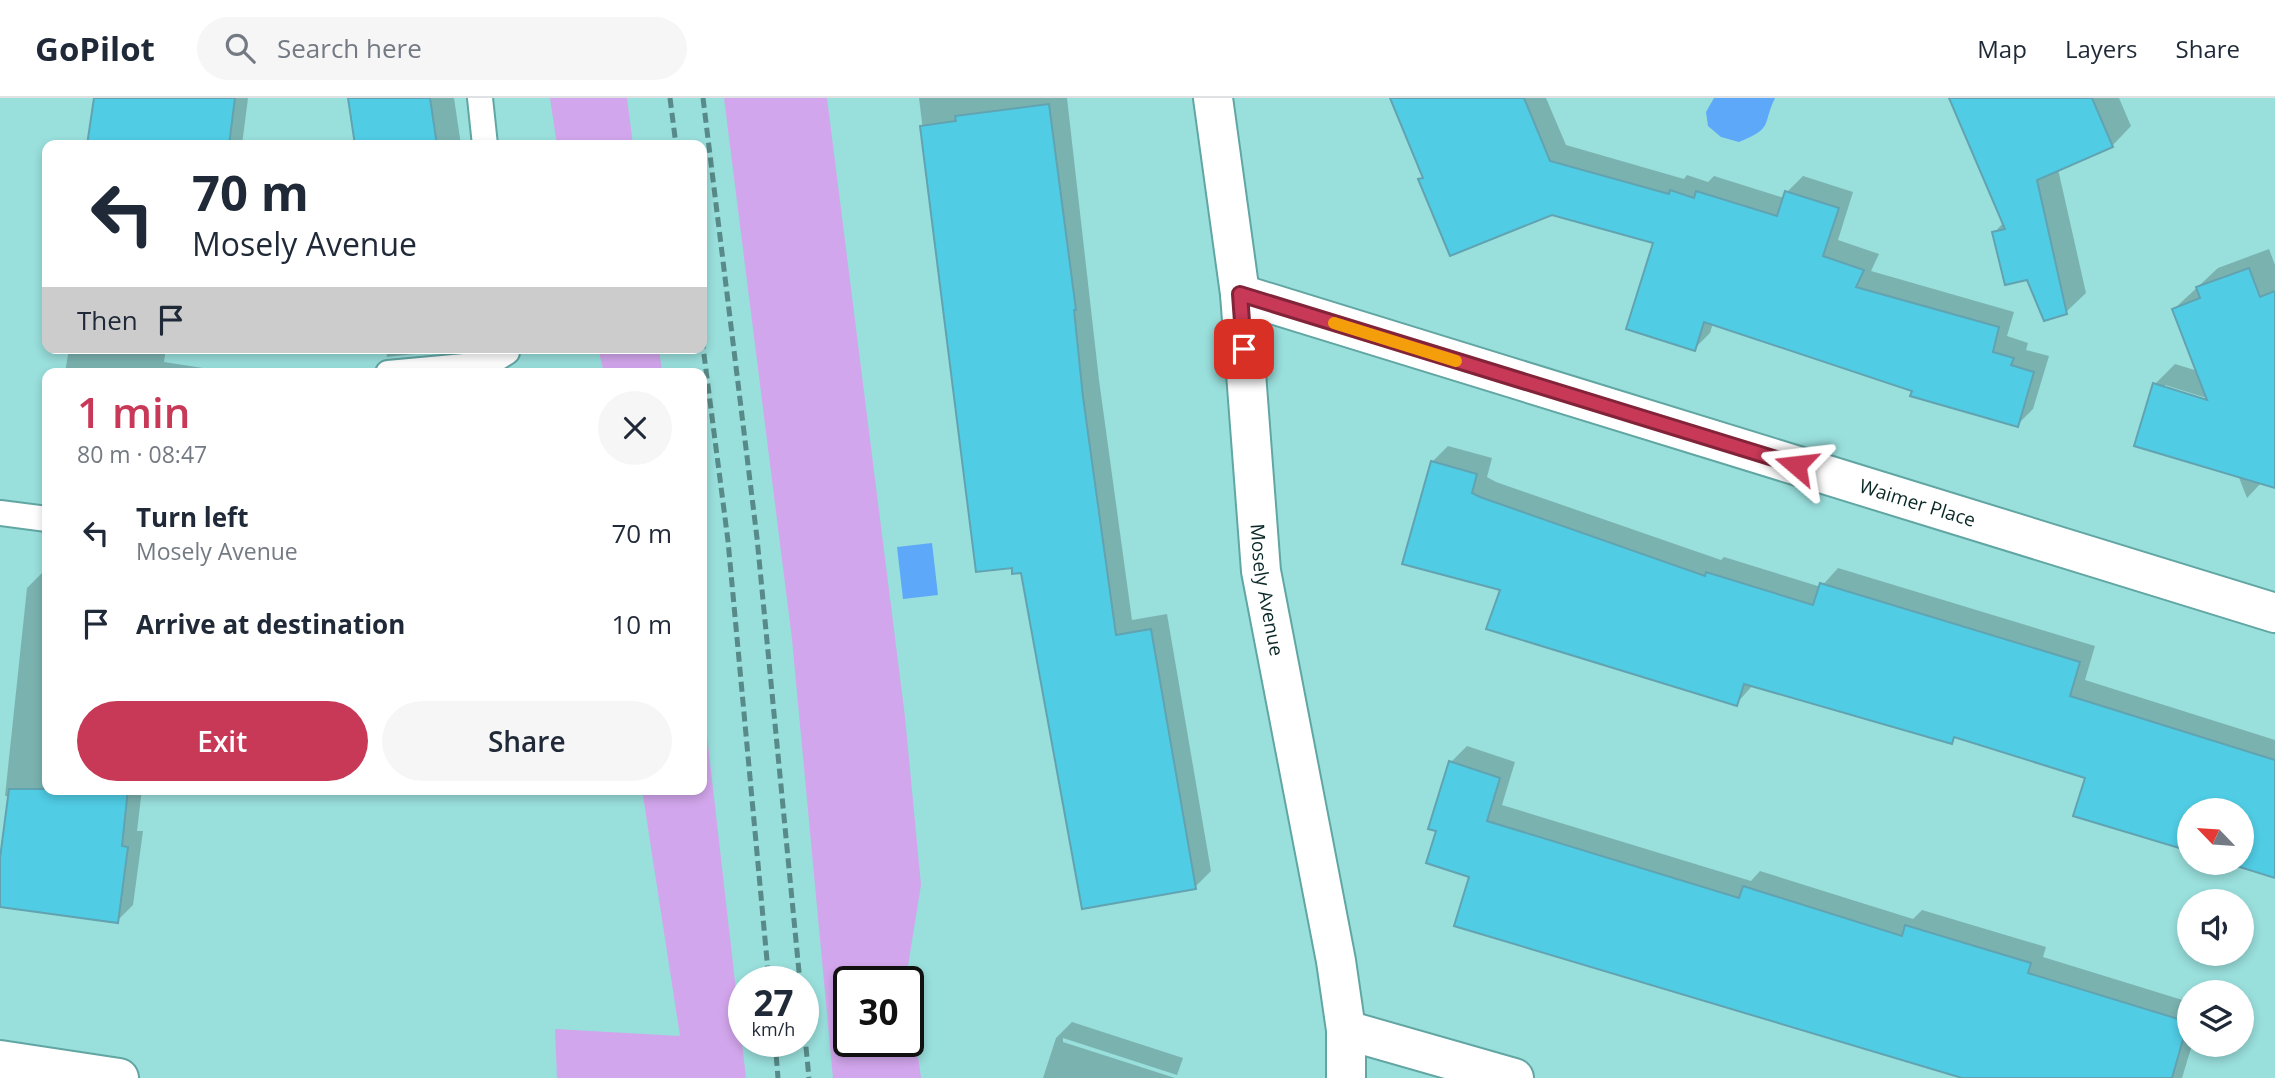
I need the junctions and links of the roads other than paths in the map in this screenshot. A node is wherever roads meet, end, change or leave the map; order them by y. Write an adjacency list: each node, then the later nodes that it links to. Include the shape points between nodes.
1 (480, 98): 3 (lane)
2 (1213, 98): 4 (street, Mosely Avenue)
3 (484, 140)
4 (1240, 294): 9 (street, Waimer Place); 10 (street, Mosely Avenue, via 1261,571)
5 (504, 354): 6 (lane, via 491,362)
6 (435, 368)
7 (0, 513): 8 (lane)
8 (42, 518)
9 (2275, 613)
10 (1346, 1030): 13 (street, Mosely Avenue); 14 (street)
11 (0, 1060): 12 (street)
12 (119, 1078)
13 (1346, 1078)
14 (1514, 1078)

